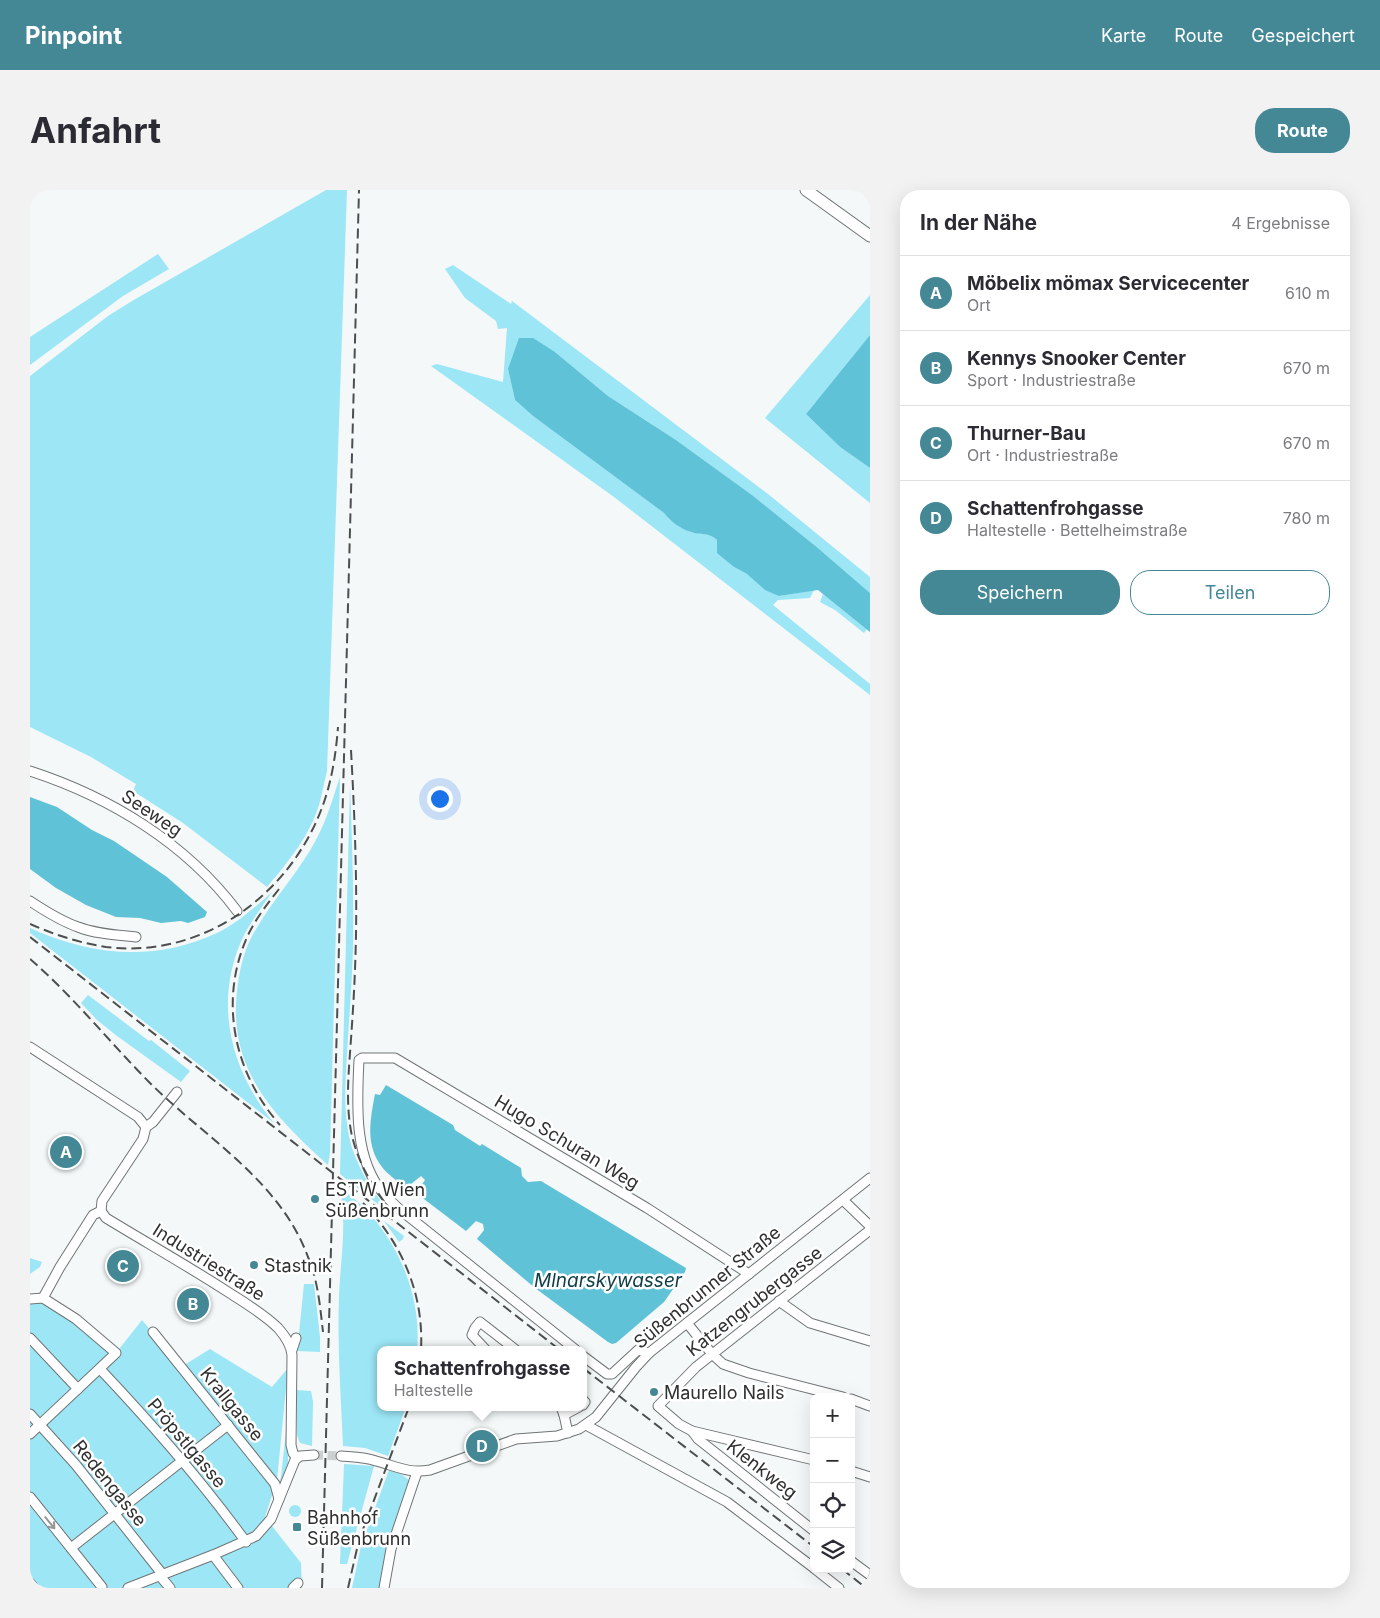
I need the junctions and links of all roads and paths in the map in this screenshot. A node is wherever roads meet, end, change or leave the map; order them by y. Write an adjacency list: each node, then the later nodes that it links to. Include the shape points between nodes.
1 (806, 190): 2 (main road)
2 (870, 236)
3 (30, 771): 5 (street, Seeweg, via 93,796 153,830 205,874)
4 (30, 901): 6 (street, via 80,928)
5 (236, 911)
6 (136, 937)
7 (30, 1047): 9 (street, via 138,1117)
8 (177, 1092): 9 (street)
9 (146, 1127): 12 (street, via 143,1139 102,1201)
10 (870, 1178): 11 (street, Süßenbrunner Straße)
11 (843, 1200): 13 (street); 15 (street, Süßenbrunner Straße)
12 (101, 1211): 16 (street, via 93,1216); 27 (street, Industriestraße, via 106,1218 255,1310 278,1328)
13 (870, 1226)
14 (870, 1230): 18 (street, Katzengrubergasse)
15 (749, 1274): 19 (street, Süßenbrunner Straße); 26 (street, Hugo Schuran Weg, via 647,1208 395,1058 359,1060 356,1108 364,1156 383,1193)
16 (44, 1298): 17 (street); 31 (street, via 76,1319 116,1353)
17 (30, 1299)
18 (779, 1302): 23 (street, via 810,1324); 29 (street, Katzengrubergasse)
19 (687, 1323): 28 (street, Süßenbrunner Straße); 29 (street)
20 (153, 1332): 39 (street, Krallgasse)
21 (30, 1338): 32 (street)
22 (296, 1338): 27 (street)
23 (870, 1341)
24 (482, 1346): 25 (street, via 472,1335 480,1322)
25 (511, 1346)
26 (571, 1346)
27 (292, 1350): 46 (street, via 291,1445)
28 (649, 1353): 30 (street, via 638,1350 612,1374 607,1374); 40 (street, Süßenbrunner Straße)
29 (712, 1354): 33 (street, via 723,1364 749,1373); 41 (street, Katzengrubergasse, via 658,1406)
30 (587, 1359)
31 (100, 1369): 32 (street); 48 (street, Pröpstlgasse)
32 (78, 1389): 38 (street)
33 (828, 1393)
34 (855, 1400): 35 (street)
35 (870, 1406)
36 (563, 1411): 42 (street)
37 (30, 1414): 38 (street, Redengasse)
38 (40, 1424): 43 (street); 54 (street, Redengasse)
39 (228, 1425): 48 (street); 53 (street, Krallgasse, via 275,1484)
40 (586, 1426): 42 (street); 60 (street, via 727,1502)
41 (692, 1431): 47 (street); 55 (street, Klenkweg)
42 (568, 1433): 49 (street, via 516,1439)
43 (30, 1434)
44 (314, 1455): 46 (street)
45 (341, 1456): 49 (street, via 364,1458)
46 (297, 1458): 53 (street)
47 (810, 1459)
48 (184, 1461): 54 (street); 56 (street, Pröpstlgasse)
49 (416, 1472): 70 (street, via 391,1550)
50 (855, 1472): 51 (street)
51 (870, 1477)
52 (30, 1497): 57 (street, one-way to 57)
53 (279, 1499): 56 (street, via 266,1525)
54 (116, 1514): 57 (street); 62 (street, Redengasse)
55 (810, 1528)
56 (246, 1542): 58 (street)
57 (71, 1548): 65 (street)
58 (213, 1555): 62 (street); 69 (street)
59 (855, 1563): 63 (street)
60 (810, 1565)
61 (820, 1573): 71 (street)
62 (162, 1575): 67 (street); 68 (street, Redengasse)
63 (870, 1575)
64 (30, 1583): 66 (street)
65 (102, 1587)
66 (34, 1588)
67 (128, 1588)
68 (170, 1588)
69 (238, 1588)
70 (384, 1588)
71 (839, 1588)

